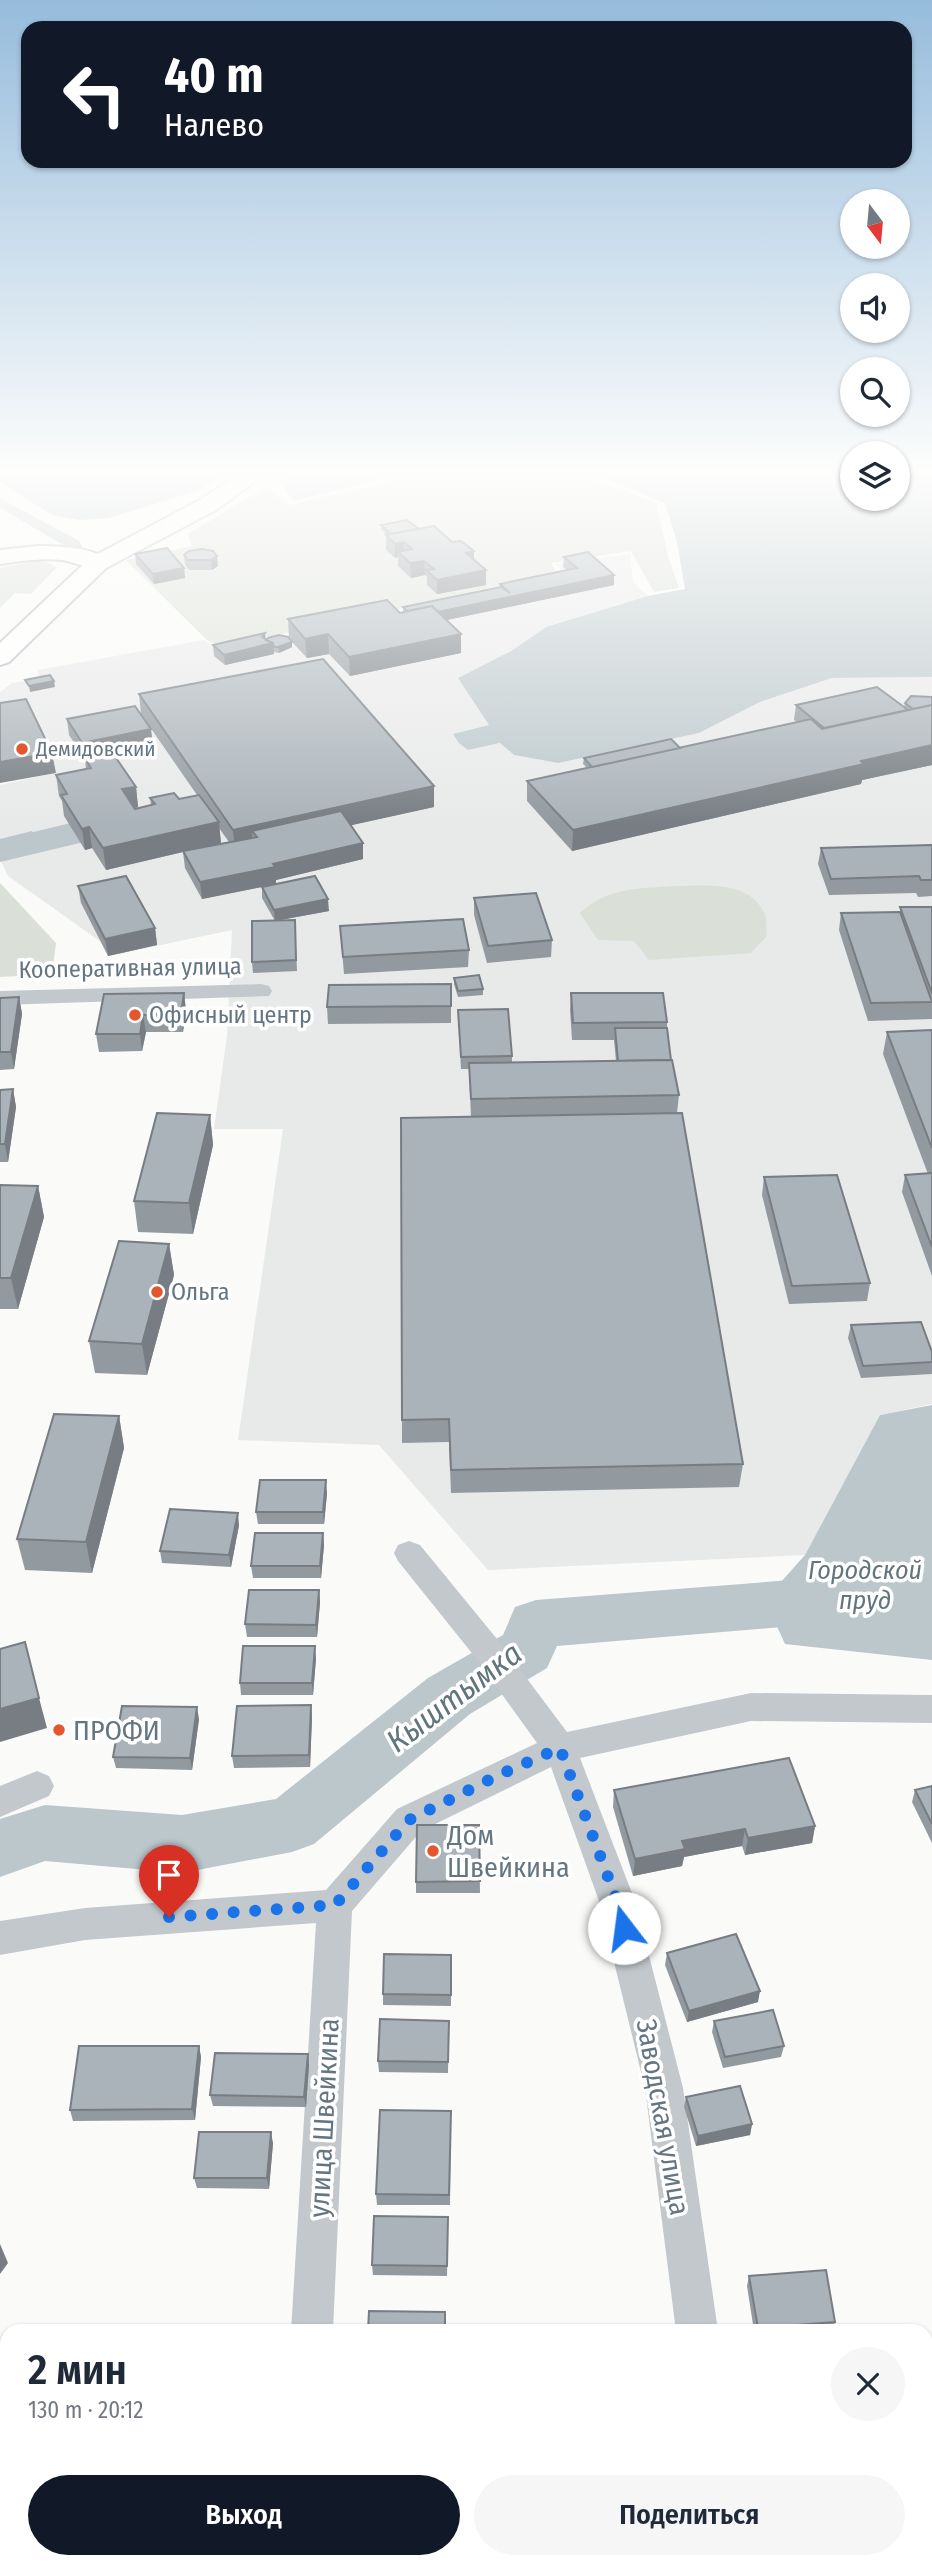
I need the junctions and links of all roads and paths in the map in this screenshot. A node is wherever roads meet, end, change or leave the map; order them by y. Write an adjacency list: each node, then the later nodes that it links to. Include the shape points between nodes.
1 (62, 588): 2 (main road)
2 (0, 657)
3 (261, 991): 4 (street, Кооперативная улица)
4 (0, 998)
5 (409, 1553): 6 (street)
6 (486, 1648): 8 (street)
7 (932, 1709): 9 (street, via 751,1707)
8 (536, 1715): 9 (street, Заводская улица)
9 (560, 1748): 12 (street, via 409,1820); 15 (street, Заводская улица, via 617,1901 664,2088)
10 (37, 1786): 11 (street)
11 (0, 1802)
12 (335, 1905): 13 (street, via 85,1924); 14 (street, улица Швейкина)
13 (0, 1938)
14 (312, 2324)
15 (696, 2324)

